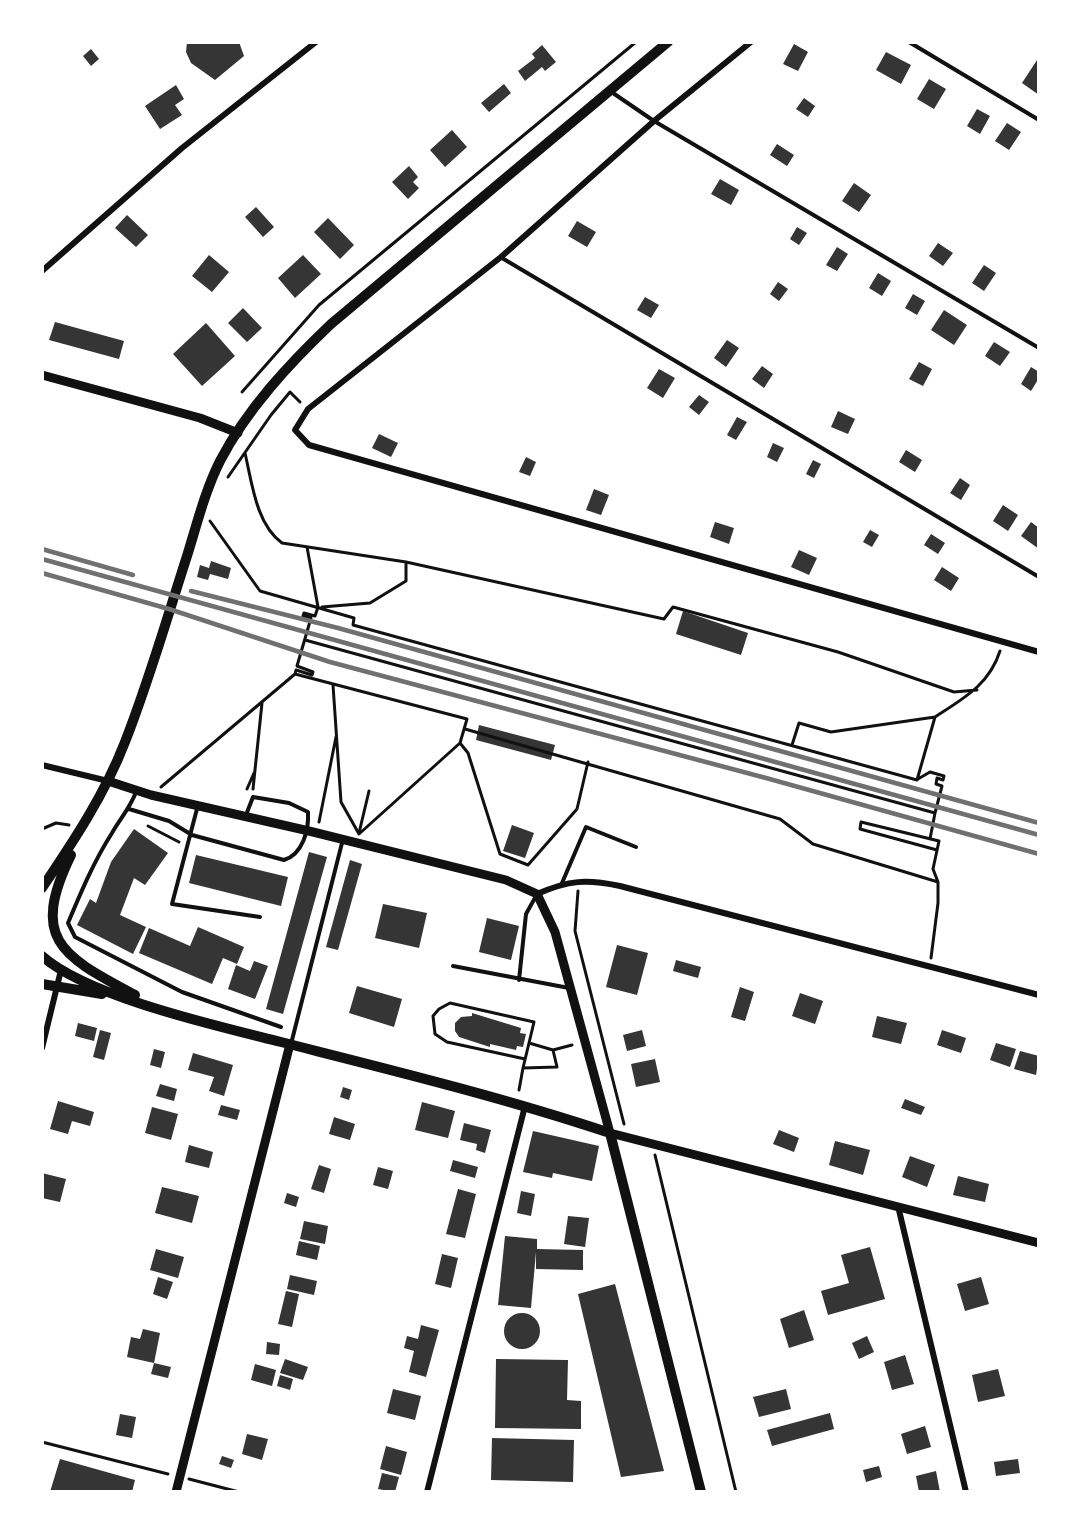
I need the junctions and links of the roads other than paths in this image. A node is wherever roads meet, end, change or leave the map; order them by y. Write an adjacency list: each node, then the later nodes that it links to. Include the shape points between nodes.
1 (316, 42): 9 (street, via 182,148)
2 (668, 42): 5 (main road)
3 (751, 42): 7 (street)
4 (909, 42): 6 (lane)
5 (610, 90): 7 (lane); 12 (main road, via 331,324 283,373)
6 (1039, 120)
7 (654, 121): 8 (street); 10 (lane)
8 (501, 257): 13 (lane); 14 (street, via 308,409 295,430 309,445)
9 (42, 270)
10 (1039, 348)
11 (42, 375): 12 (street, via 200,418)
12 (238, 433): 16 (main road, via 208,490 126,742)
13 (1039, 577)
14 (1039, 652)
15 (42, 765): 16 (street)
16 (108, 781): 17 (street); 19 (main road)
17 (136, 791): 18 (street); 20 (lane)
18 (198, 805): 21 (street); 23 (lane)
19 (94, 806): 27 (main road); 39 (main road, via 53,896 55,933 67,951 89,970)
20 (129, 809): 23 (lane, via 169,821); 40 (lane, via 102,850 68,923 75,937 182,992)
21 (245, 816): 22 (street); 22 (lane, via 253,797 289,803 308,812)
22 (313, 832): 23 (lane, via 284,860); 24 (street)
23 (192, 835): 29 (lane, via 172,904)
24 (344, 839): 28 (street, via 358,838 512,882); 41 (lane)
25 (636, 847): 26 (lane, via 586,827)
26 (562, 883): 28 (street); 37 (street, via 580,880 621,886)
27 (42, 888)
28 (537, 894): 33 (lane, via 526,914); 36 (street, via 555,932)
29 (260, 917)
30 (42, 956): 32 (main road)
31 (453, 966): 33 (lane)
32 (61, 970): 35 (street); 38 (main road)
33 (519, 980): 36 (lane)
34 (42, 984): 35 (main road)
35 (58, 986): 38 (main road); 42 (street)
36 (570, 988): 44 (street)
37 (1039, 994)
38 (132, 999): 39 (main road)
39 (169, 1011): 41 (main road)
40 (281, 1028)
41 (290, 1044): 43 (main road); 47 (street)
42 (42, 1048)
43 (525, 1106): 44 (main road); 48 (street)
44 (610, 1133): 45 (street); 49 (main road)
45 (897, 1205): 46 (street); 50 (street)
46 (1039, 1243)
47 (176, 1492)
48 (427, 1492)
49 (701, 1492)
50 (966, 1492)

